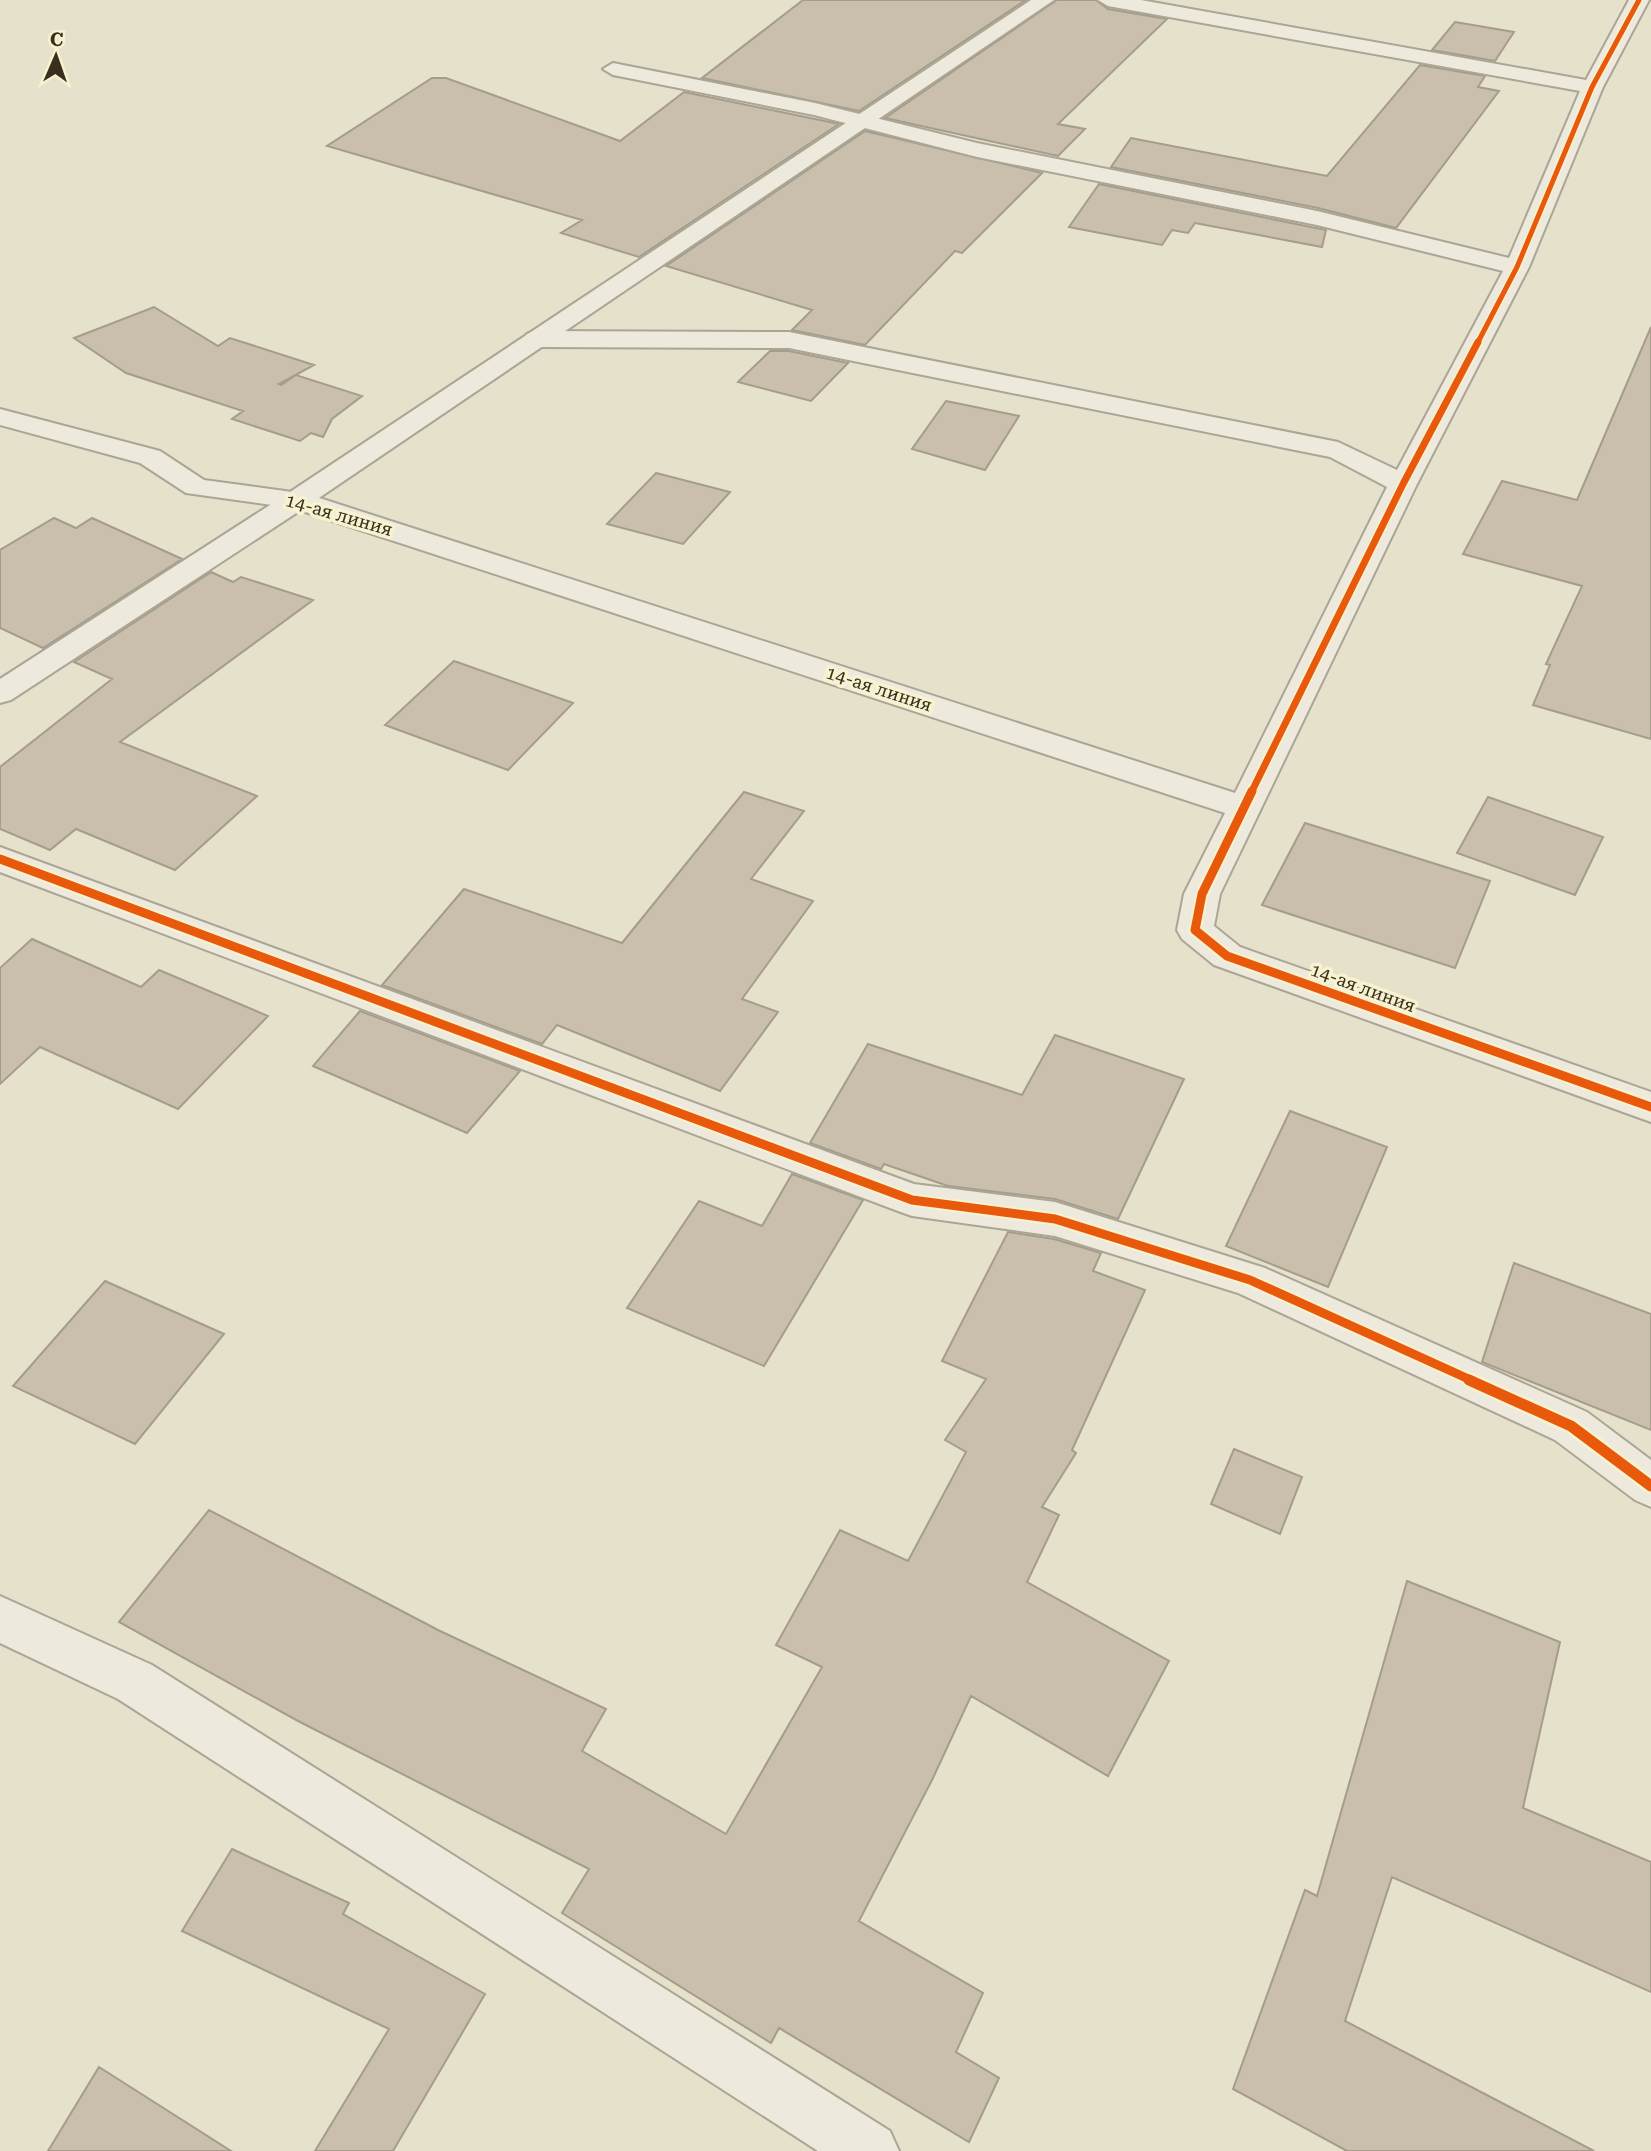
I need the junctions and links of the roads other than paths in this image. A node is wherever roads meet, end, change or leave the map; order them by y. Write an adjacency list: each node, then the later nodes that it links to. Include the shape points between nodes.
1 (1044, 0): 6 (street)
2 (1108, 0): 5 (street)
3 (1639, 0): 5 (street)
4 (613, 69): 6 (street)
5 (1592, 87): 7 (street)
6 (859, 122): 7 (street, via 1017,159 1317,218); 8 (street)
7 (1517, 267): 10 (street)
8 (536, 339): 10 (street, via 789,340 1338,450); 11 (street)
9 (0, 417): 11 (street, 14-ая линия, via 150,457 196,487)
10 (1403, 484): 13 (street)
11 (297, 500): 12 (street); 13 (street, 14-ая линия)
12 (0, 693)
13 (1244, 808): 15 (street, 14-ая линия, via 1202,894 1195,930 1227,956)
14 (0, 859): 16 (street, via 912,1200 1055,1219 1250,1280 1571,1426)
15 (1651, 1107)
16 (1651, 1486)
17 (0, 1619): 18 (street, via 135,1682)
18 (870, 2151)

